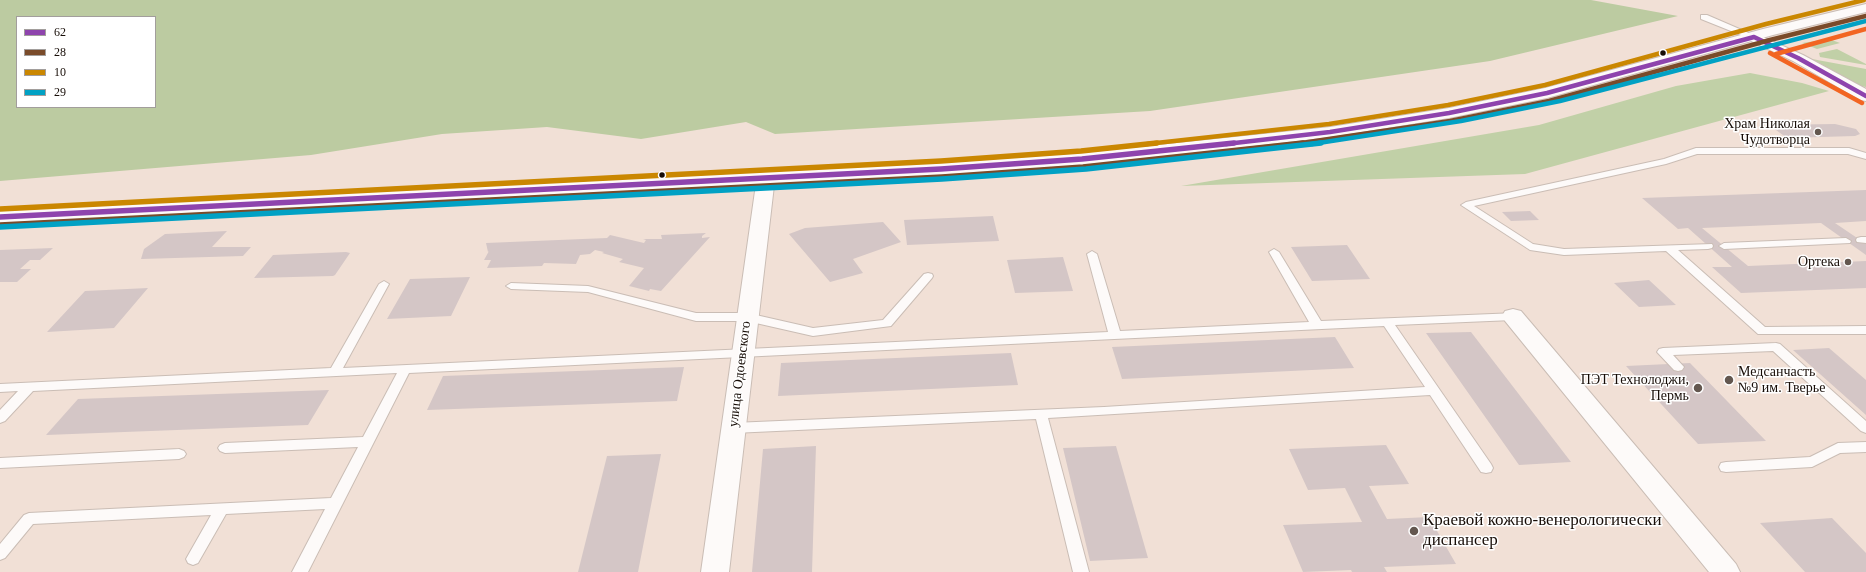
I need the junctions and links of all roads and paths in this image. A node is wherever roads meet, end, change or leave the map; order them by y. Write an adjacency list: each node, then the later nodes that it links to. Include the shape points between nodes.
1 (1866, 8): 4 (main road)
2 (1704, 17): 4 (lane)
3 (1866, 21): 5 (main road)
4 (1754, 37): 5 (main road); 8 (main road, via 1547,94 1330,132 1082,159)
5 (1774, 46): 6 (main road); 8 (main road, via 1560,101 1340,141 1086,169 942,179)
6 (1866, 96)
7 (1866, 156): 14 (lane, via 1849,152 1696,151 1666,161 1466,205 1530,247 1564,252)
8 (765, 182): 9 (main road); 10 (main road); 21 (street, улица Одоевского)
9 (0, 217)
10 (0, 227)
11 (1846, 241): 13 (lane)
12 (1708, 246): 14 (lane)
13 (1724, 246)
14 (1669, 248): 24 (lane, via 1762,331)
15 (1274, 252): 23 (lane)
16 (1092, 254): 25 (lane)
17 (928, 276): 21 (lane, via 887,323 813,332)
18 (384, 284): 29 (lane)
19 (511, 286): 21 (lane, via 588,289 696,317)
20 (1513, 316): 22 (lane); 51 (street)
21 (747, 317): 26 (street, улица Одоевского)
22 (1387, 322): 23 (lane); 32 (lane)
23 (1317, 325): 25 (lane)
24 (1866, 330)
25 (1115, 335): 26 (lane)
26 (742, 353): 28 (lane); 35 (street, улица Одоевского)
27 (1678, 368): 36 (lane, via 1663,352 1776,347)
28 (405, 369): 29 (lane); 37 (lane)
29 (334, 372): 30 (lane)
30 (29, 387): 31 (lane); 34 (lane)
31 (0, 388)
32 (1434, 391): 33 (lane); 43 (lane)
33 (1041, 414): 35 (lane); 50 (lane)
34 (0, 418)
35 (733, 428): 49 (street, улица Одоевского)
36 (1866, 428)
37 (367, 442): 38 (lane); 44 (lane)
38 (225, 448)
39 (1863, 450): 42 (lane, via 1838,448 1812,462)
40 (179, 454): 41 (lane)
41 (0, 463)
42 (1726, 467)
43 (1486, 468)
44 (336, 503): 45 (lane); 48 (lane)
45 (222, 509): 46 (lane, via 29,519); 47 (lane)
46 (0, 554)
47 (193, 559)
48 (300, 572)
49 (715, 572)
50 (1081, 572)
51 (1726, 572)

